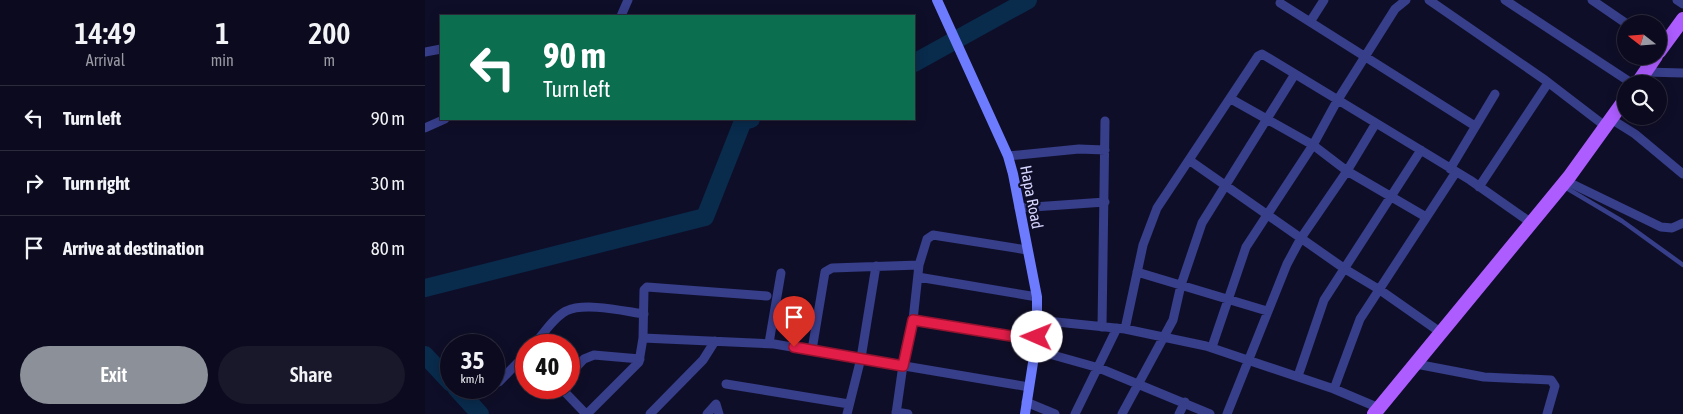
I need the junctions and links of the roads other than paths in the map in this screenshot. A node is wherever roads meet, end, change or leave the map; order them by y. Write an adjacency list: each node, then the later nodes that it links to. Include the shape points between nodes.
1 (628, 0): 11 (street)
2 (937, 0): 38 (street, Hapa Road)
3 (1323, 0): 14 (street)
4 (1407, 0): 18 (street, via 1395,9)
5 (1429, 0): 23 (street)
6 (1505, 0): 21 (street)
7 (1592, 0): 12 (street)
8 (1677, 0): 10 (street)
9 (1280, 3): 14 (street)
10 (1683, 4)
11 (621, 15)
12 (1617, 17)
13 (1683, 19): 15 (main road)
14 (1310, 22): 18 (street)
15 (1667, 40)
16 (440, 49): 17 (street)
17 (425, 52)
18 (1365, 58): 26 (street); 33 (street)
19 (1683, 73): 22 (street)
20 (1295, 74): 25 (street, via 1262,54); 26 (street); 29 (street)
21 (1630, 75)
22 (1667, 75)
23 (1548, 83): 32 (street); 45 (street)
24 (1495, 94): 33 (street)
25 (1231, 99): 29 (street); 39 (street)
26 (1337, 101): 31 (street); 35 (street)
27 (1617, 110): 32 (main road)
28 (443, 120): 34 (street)
29 (1267, 120): 35 (street); 44 (street)
30 (1105, 121): 36 (street)
31 (1376, 123): 37 (street); 41 (street)
32 (1608, 123): 42 (street, via 1635,134); 43 (main road)
33 (1475, 126): 40 (street)
34 (425, 128)
35 (1313, 145): 41 (street); 49 (street)
36 (1105, 150): 38 (street); 47 (street)
37 (1421, 150): 40 (street); 46 (street)
38 (1008, 156): 48 (street, Hapa Road)
39 (1189, 160): 44 (street); 59 (street, via 1157,208)
40 (1453, 170): 45 (street); 50 (street)
41 (1347, 171): 46 (street); 53 (street)
42 (1683, 174)
43 (1564, 184): 51 (main road); 52 (street, via 1661,228); 57 (lane)
44 (1224, 185): 49 (street); 62 (street, via 1202,222)
45 (1479, 187): 51 (street)
46 (1391, 195): 50 (street); 58 (street)
47 (1105, 202): 48 (street); 71 (street)
48 (1019, 208): 54 (street, Hapa Road)
49 (1267, 214): 53 (street); 66 (street, via 1246,246)
50 (1426, 217): 63 (street)
51 (1530, 222): 73 (main road)
52 (1683, 224)
53 (1301, 238): 58 (street); 67 (street)
54 (1027, 250): 55 (street, via 933,235 924,244); 65 (street, Hapa Road)
55 (919, 265): 56 (street); 61 (street)
56 (876, 266): 81 (street, via 832,268 825,272); 82 (street)
57 (1683, 266)
58 (1345, 269): 63 (street); 91 (street, via 1324,300)
59 (1137, 272): 62 (street); 72 (street)
60 (781, 273): 78 (street)
61 (918, 278): 65 (street); 69 (street)
62 (1181, 285): 66 (street); 75 (street, via 1173,320)
63 (1380, 290): 73 (street); 95 (street, via 1357,325)
64 (767, 296): 68 (street, via 648,286 644,290)
65 (1037, 297): 70 (street, Hapa Road)
66 (1227, 298): 67 (street); 80 (street)
67 (1267, 311): 84 (street)
68 (644, 314): 74 (street, via 574,308 558,317); 76 (street)
69 (913, 320): 79 (street); 87 (street)
70 (1037, 320): 71 (street); 79 (street, Hapa Road)
71 (1102, 327): 72 (street)
72 (1121, 329): 75 (street); 89 (street)
73 (1440, 332): 86 (main road)
74 (543, 334)
75 (1163, 335): 80 (street); 93 (street)
76 (643, 338): 77 (street); 83 (street)
77 (715, 341): 78 (street); 103 (street, via 703,360)
78 (769, 344): 81 (street)
79 (1036, 345): 89 (street); 94 (street, Hapa Road)
80 (1212, 347): 84 (street)
81 (812, 350): 82 (street)
82 (861, 358): 87 (street); 99 (street)
83 (640, 359): 85 (street, via 594,355); 102 (street)
84 (1248, 360): 91 (street); 114 (street)
85 (580, 363)
86 (1416, 364): 100 (main road); 115 (street, via 1484,377 1553,381 1555,386)
87 (903, 366): 94 (street); 101 (street)
88 (515, 367): 90 (street)
89 (1099, 368): 93 (street); 110 (street)
90 (505, 376)
91 (1298, 376): 95 (street)
92 (726, 384): 99 (street)
93 (1137, 384): 98 (street); 111 (street)
94 (1029, 387): 97 (street, Hapa Road)
95 (1334, 389): 100 (street)
96 (572, 399): 102 (street)
97 (1026, 402): 108 (street, Hapa Road); 109 (street)
98 (1185, 402): 112 (street); 113 (street)
99 (849, 404): 106 (street)
100 (1377, 411)
101 (896, 413): 107 (street)
102 (587, 414)
103 (650, 414)
104 (707, 414): 105 (street, via 717,404)
105 (719, 414)
106 (847, 414)
107 (909, 414)
108 (1025, 414)
109 (1055, 414)
110 (1075, 414)
111 (1122, 414)
112 (1179, 414)
113 (1210, 414)
114 (1227, 414)
115 (1547, 414)

